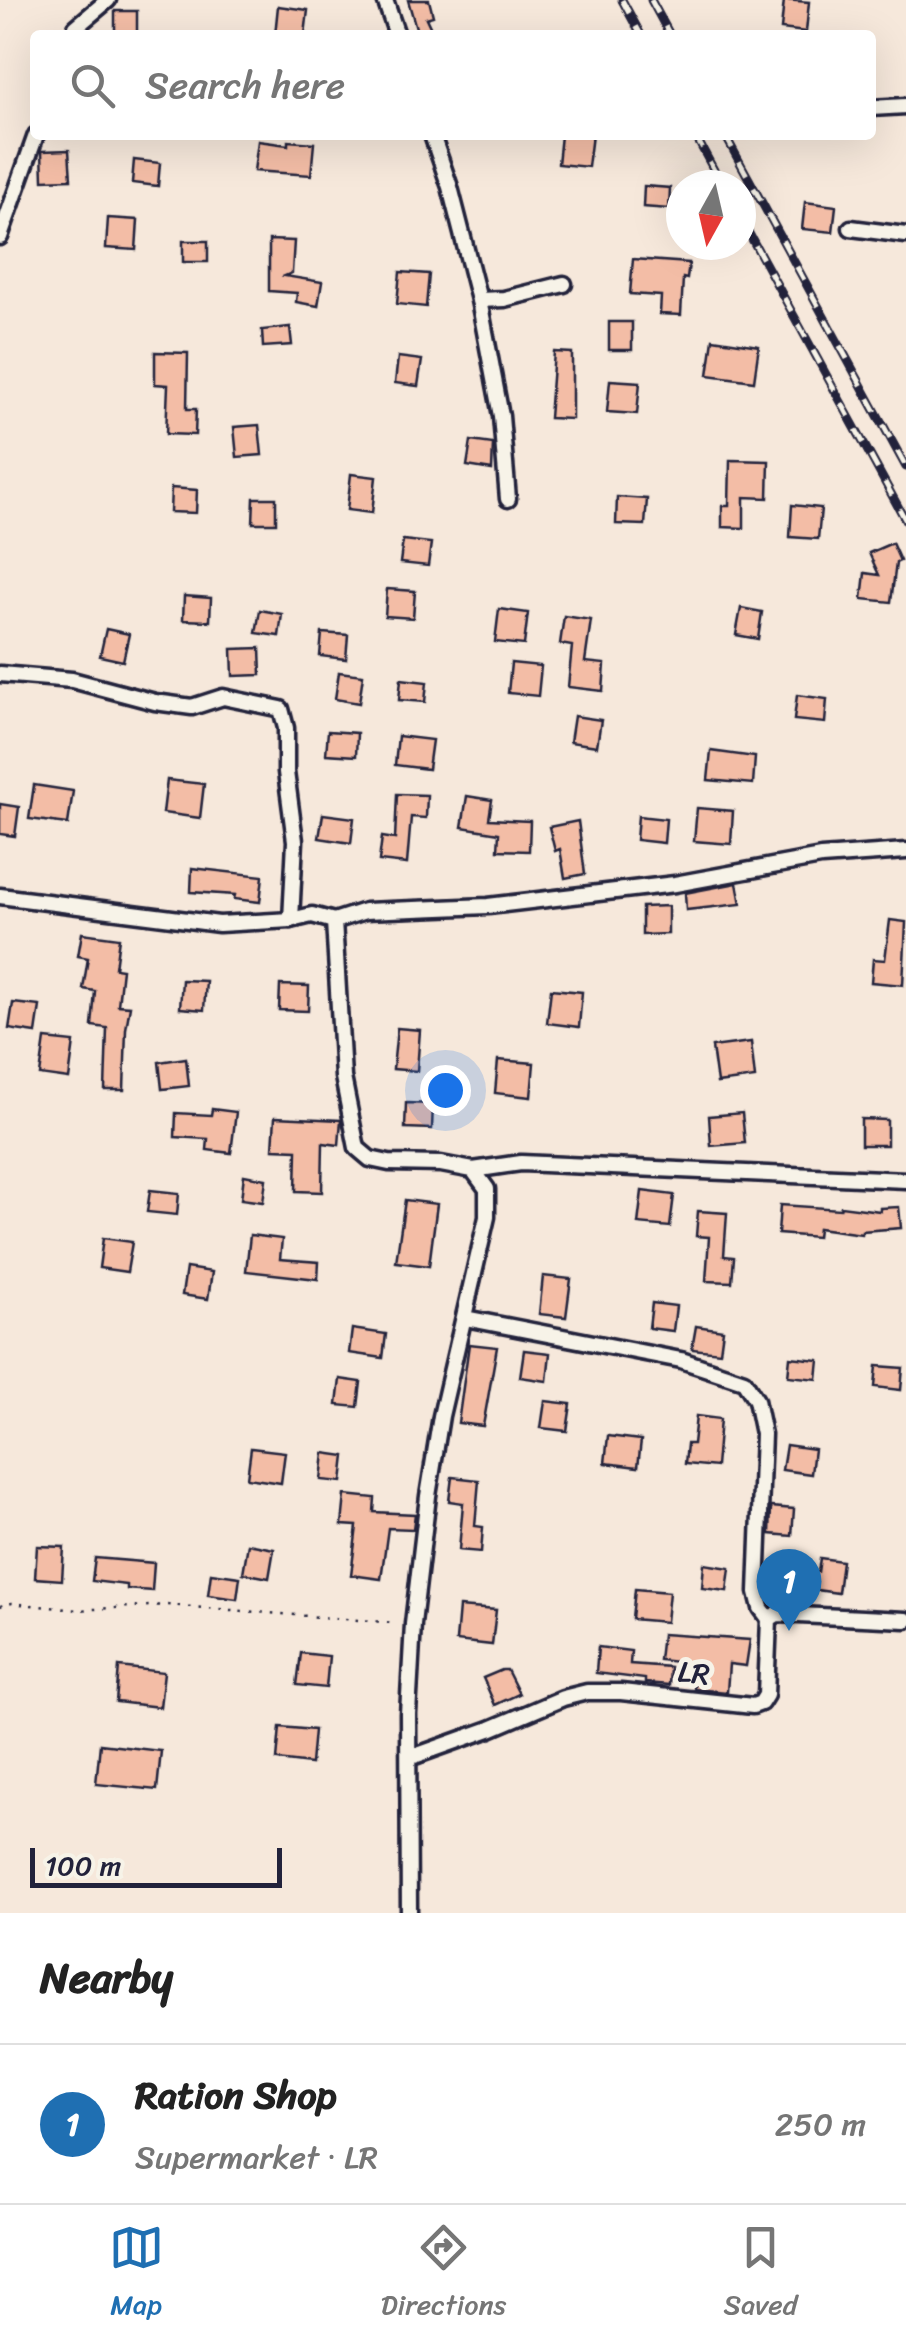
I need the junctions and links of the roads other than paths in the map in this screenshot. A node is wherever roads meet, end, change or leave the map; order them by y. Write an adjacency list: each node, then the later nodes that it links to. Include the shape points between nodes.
1 (108, 0): 3 (street)
2 (384, 0): 4 (street)
3 (75, 30)
4 (395, 30)
5 (906, 106): 6 (street)
6 (876, 108)
7 (34, 140): 11 (street)
8 (434, 140): 13 (street)
9 (851, 228): 10 (street)
10 (906, 234)
11 (0, 238)
12 (564, 284): 13 (street)
13 (479, 300): 14 (street)
14 (508, 499)
15 (0, 674): 18 (street, via 72,680 155,702 192,706 223,698 281,710 295,841)
16 (906, 852): 19 (street, via 820,857 675,884 488,906 365,911)
17 (0, 896): 18 (street, via 220,924)
18 (291, 920): 19 (street, via 312,915)
19 (334, 921): 20 (street, via 343,1078 357,1148 389,1163)
20 (473, 1170): 21 (street, via 521,1163); 22 (street, via 488,1189)
21 (906, 1180)
22 (465, 1318): 23 (street, via 680,1360 744,1381 763,1434 757,1592); 25 (street, via 441,1416 413,1624)
23 (769, 1620): 24 (street, via 793,1614); 25 (street, LR, via 761,1703 587,1692)
24 (906, 1620)
25 (409, 1758): 26 (street)
26 (409, 1913)

